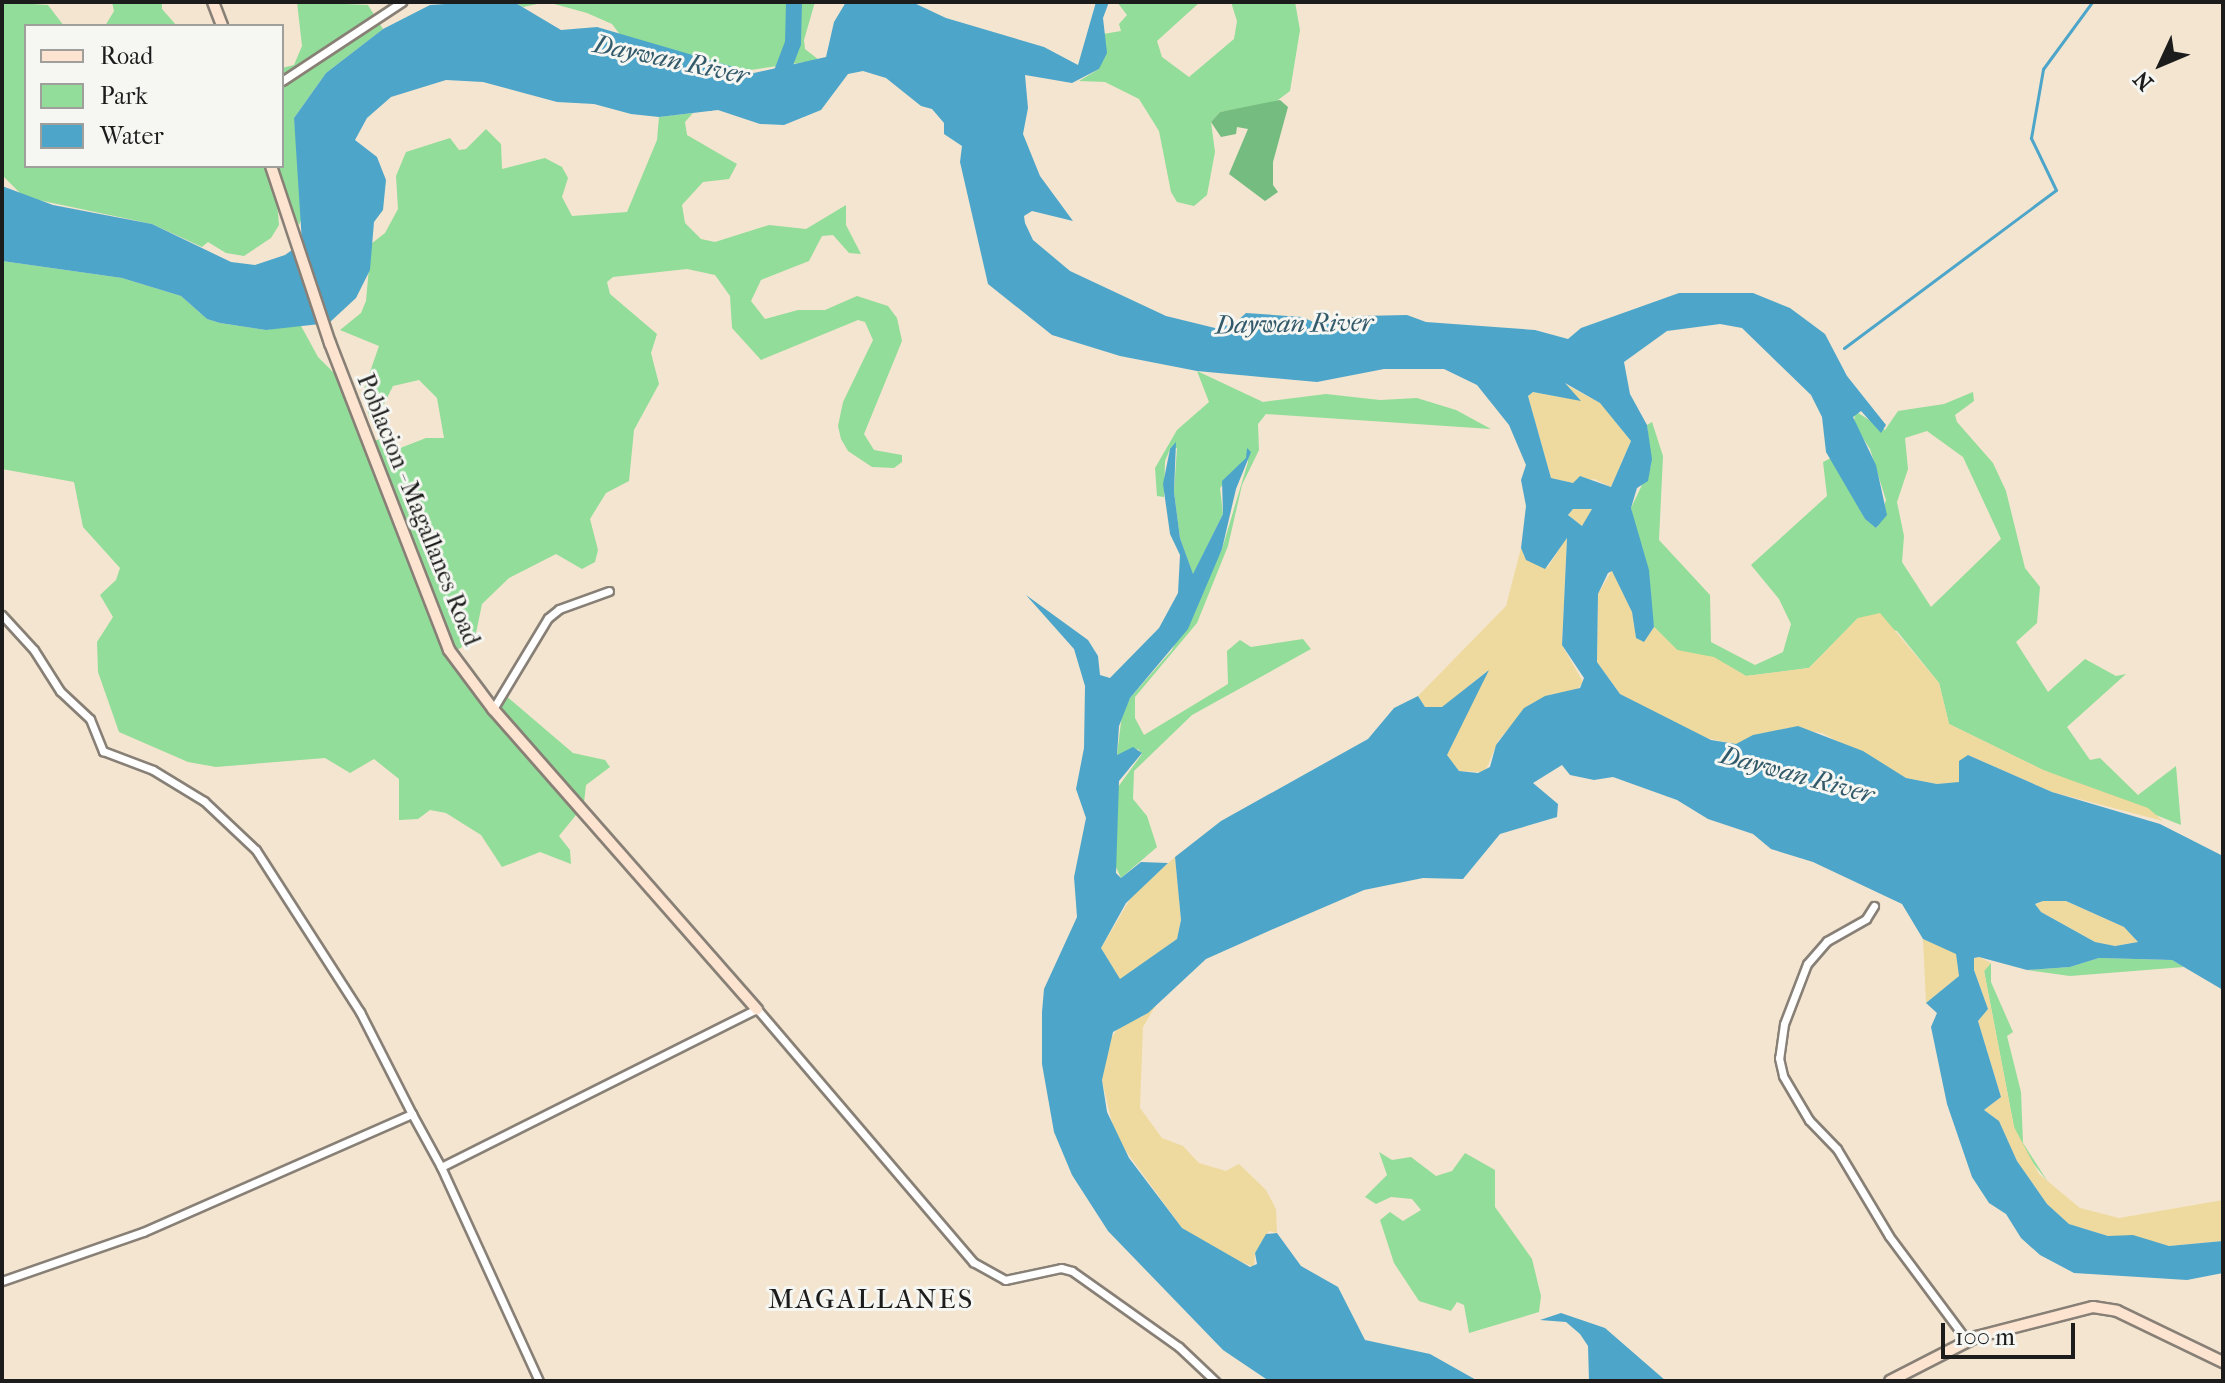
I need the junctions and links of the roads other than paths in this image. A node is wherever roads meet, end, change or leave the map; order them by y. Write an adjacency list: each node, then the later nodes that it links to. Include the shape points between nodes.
1 (213, 2): 3 (street)
2 (402, 2): 4 (street)
3 (221, 24)
4 (284, 80)
5 (272, 168): 8 (street, Poblacion - Magallanes Road, via 330,343 444,640)
6 (609, 591): 8 (street, via 548,618)
7 (2, 615): 11 (street, via 34,650 60,691 90,719 103,751 153,770 204,801 256,850 360,1012)
8 (493, 709): 10 (street, Poblacion - Magallanes Road)
9 (1874, 906): 14 (street, via 1866,919 1827,941 1807,964 1779,1041 1780,1066 1809,1120 1837,1149 1889,1236)
10 (757, 1009): 12 (street); 17 (street, via 973,1262 1005,1280 1061,1268 1072,1271 1179,1347)
11 (412, 1114): 12 (street); 13 (street, via 143,1232)
12 (441, 1167): 16 (street)
13 (2, 1281)
14 (1968, 1342): 15 (street, via 2008,1326 2093,1307 2117,1311); 18 (street)
15 (2223, 1362)
16 (539, 1381)
17 (1215, 1381)
18 (1890, 1381)

